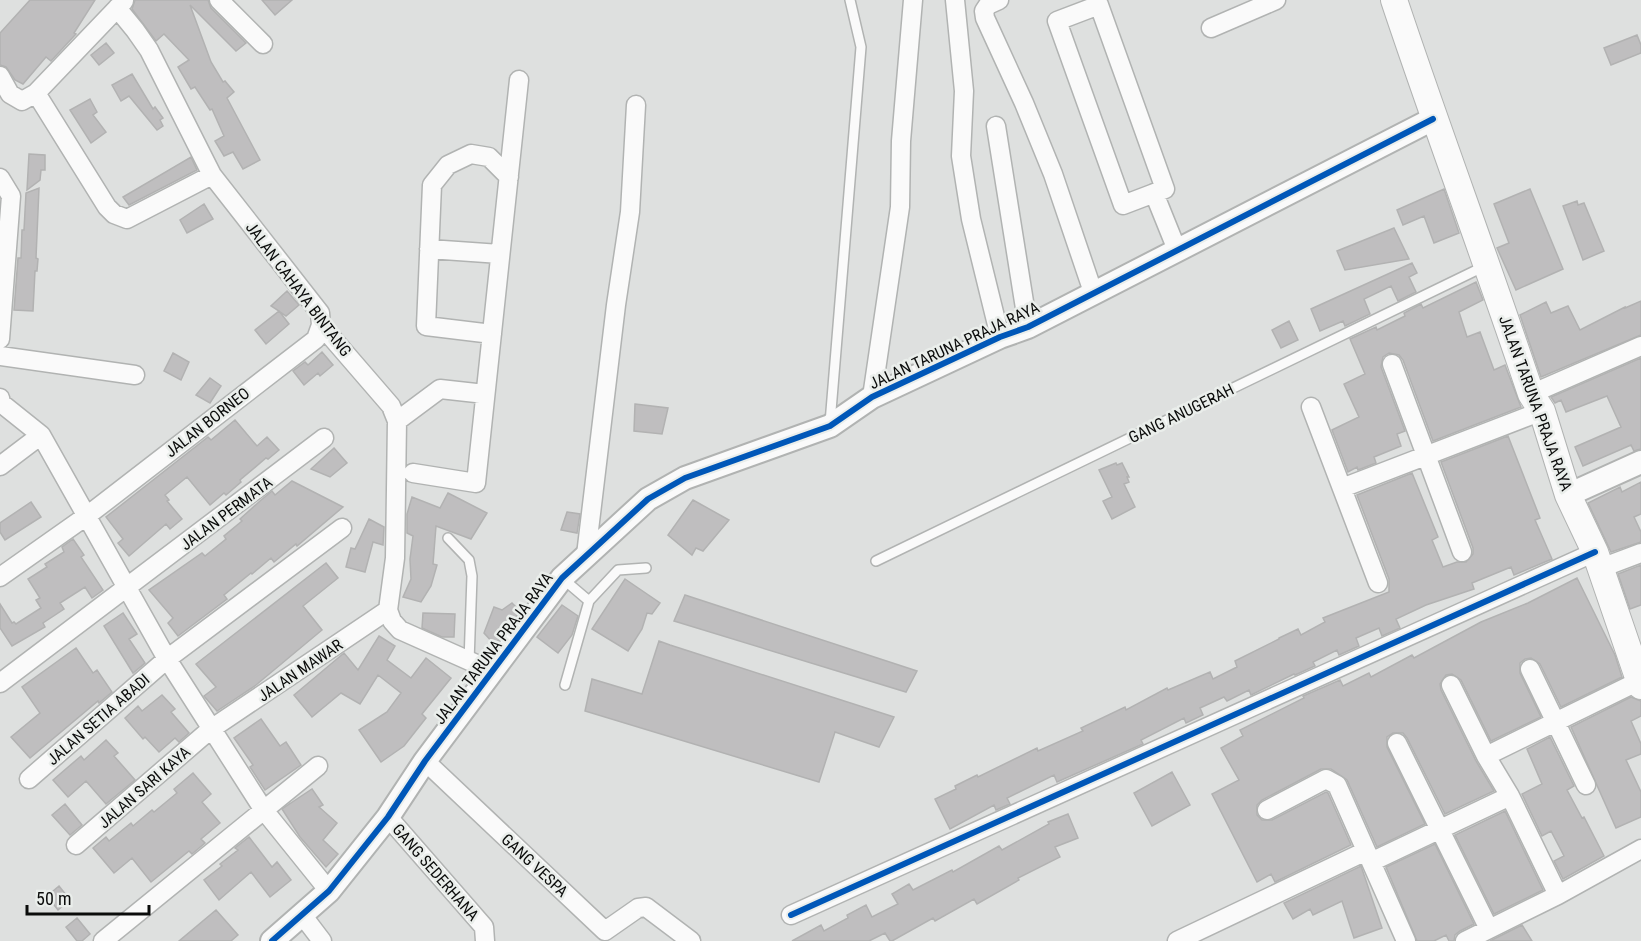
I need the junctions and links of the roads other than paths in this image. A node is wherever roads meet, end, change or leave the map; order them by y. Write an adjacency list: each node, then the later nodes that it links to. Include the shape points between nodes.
1 (219, 0): 10 (street)
2 (850, 0): 41 (lane, via 861,47)
3 (913, 0): 36 (street, via 901,141 900,207)
4 (955, 0): 29 (street, via 964,91 961,156 971,219)
5 (999, 0): 25 (street, via 988,5 985,18 1053,174)
6 (1276, 0): 9 (street)
7 (1394, 0): 15 (main road, JALAN TARUNA PRAJA RAYA)
8 (121, 4): 13 (street); 17 (street, JALAN CAHAYA BINTANG)
9 (1210, 28)
10 (263, 44)
11 (0, 76): 13 (street, via 10,94 22,101)
12 (519, 80): 18 (street)
13 (36, 93): 17 (street, via 114,214 127,219)
14 (636, 105): 55 (street, via 630,212)
15 (1433, 119): 22 (street, JALAN TARUNA PRAJA RAYA); 24 (main road, JALAN TARUNA PRAJA RAYA)
16 (996, 126): 27 (street)
17 (212, 175): 26 (street, JALAN CAHAYA BINTANG, via 320,313)
18 (508, 177): 21 (street, via 489,157 471,154 448,165 432,184); 23 (street)
19 (0, 178): 30 (street, via 11,196)
20 (1154, 193): 20 (street, via 1123,205 1056,21 1099,5 1165,189); 22 (street)
21 (429, 249): 23 (street); 28 (street, via 426,326)
22 (1177, 250): 25 (street, JALAN TARUNA PRAJA RAYA)
23 (500, 254): 28 (street)
24 (1488, 265): 38 (main road, JALAN TARUNA PRAJA RAYA); 57 (lane, GANG ANUGERAH)
25 (1093, 292): 27 (street, JALAN TARUNA PRAJA RAYA)
26 (321, 325): 40 (street, JALAN CAHAYA BINTANG, via 391,406); 50 (street, JALAN BORNEO, via 316,339)
27 (1028, 327): 29 (street, JALAN TARUNA PRAJA RAYA)
28 (492, 334): 35 (street)
29 (1000, 337): 36 (street, JALAN TARUNA PRAJA RAYA)
30 (0, 339)
31 (1641, 346): 38 (street)
32 (0, 356): 34 (street)
33 (1392, 364): 44 (street)
34 (135, 375)
35 (485, 394): 40 (street, via 440,389); 47 (street, via 476,483)
36 (872, 397): 41 (street, JALAN TARUNA PRAJA RAYA)
37 (0, 398): 42 (street, via 1,404)
38 (1536, 403): 44 (street); 49 (main road, JALAN TARUNA PRAJA RAYA)
39 (1311, 407): 48 (street)
40 (397, 421): 64 (street, via 395,558)
41 (830, 426): 55 (street, JALAN TARUNA PRAJA RAYA, via 666,487)
42 (41, 435): 46 (street); 50 (street)
43 (324, 438): 62 (street, JALAN PERMATA)
44 (1426, 455): 48 (street); 53 (street)
45 (1641, 462): 49 (street)
46 (0, 466)
47 (413, 473)
48 (1342, 488): 61 (street)
49 (1568, 495): 56 (main road, JALAN TARUNA PRAJA RAYA)
50 (88, 515): 59 (street, JALAN BORNEO); 62 (street)
51 (342, 528): 65 (street, JALAN SETIA ABADI)
52 (448, 538): 66 (lane, via 469,560 472,576)
53 (1462, 552)
54 (1641, 553): 56 (street)
55 (586, 555): 60 (street, JALAN TARUNA PRAJA RAYA)
56 (1598, 560): 70 (main road, JALAN TARUNA PRAJA RAYA); 91 (street)
57 (876, 561)
58 (646, 568): 63 (lane, via 618,570)
59 (0, 577)
60 (562, 578): 63 (lane); 68 (street, JALAN TARUNA PRAJA RAYA)
61 (1378, 583)
62 (127, 587): 65 (street); 69 (street, JALAN PERMATA)
63 (589, 602): 71 (lane)
64 (388, 610): 66 (street, via 400,630); 74 (street, JALAN MAWAR)
65 (167, 659): 74 (street); 79 (street, JALAN SETIA ABADI)
66 (469, 662): 68 (street)
67 (1530, 669): 73 (street)
68 (492, 671): 77 (street, JALAN TARUNA PRAJA RAYA)
69 (0, 682)
70 (1640, 683): 73 (street)
71 (565, 685)
72 (1451, 685): 76 (street)
73 (1556, 722): 76 (street); 80 (street)
74 (212, 729): 82 (street); 86 (street, JALAN SARI KAYA)
75 (1397, 743): 85 (street)
76 (1486, 756): 81 (street)
77 (425, 761): 84 (street, JALAN TARUNA PRAJA RAYA); 95 (street, GANG VESPA)
78 (318, 766): 82 (street)
79 (29, 779)
80 (1586, 785)
81 (1510, 796): 85 (street); 90 (street)
82 (263, 809): 89 (street); 96 (street)
83 (1267, 810): 88 (street, via 1326,779 1333,781)
84 (388, 817): 89 (street, JALAN TARUNA PRAJA RAYA); 94 (street, GANG SEDERHANA)
85 (1438, 830): 88 (street); 93 (street)
86 (76, 845)
87 (1641, 849): 90 (street)
88 (1368, 856): 100 (street); 101 (street)
89 (329, 891): 92 (street, JALAN TARUNA PRAJA RAYA)
90 (1558, 895): 93 (street)
91 (791, 915)
92 (303, 916): 97 (street, JALAN TARUNA PRAJA RAYA); 98 (street)
93 (1489, 929): 102 (street)
94 (485, 934)
95 (600, 936): 99 (street, GANG VESPA, via 638,908 646,907)
96 (103, 941)
97 (272, 941)
98 (322, 941)
99 (691, 941)
100 (1177, 941)
101 (1406, 941)
102 (1465, 941)

